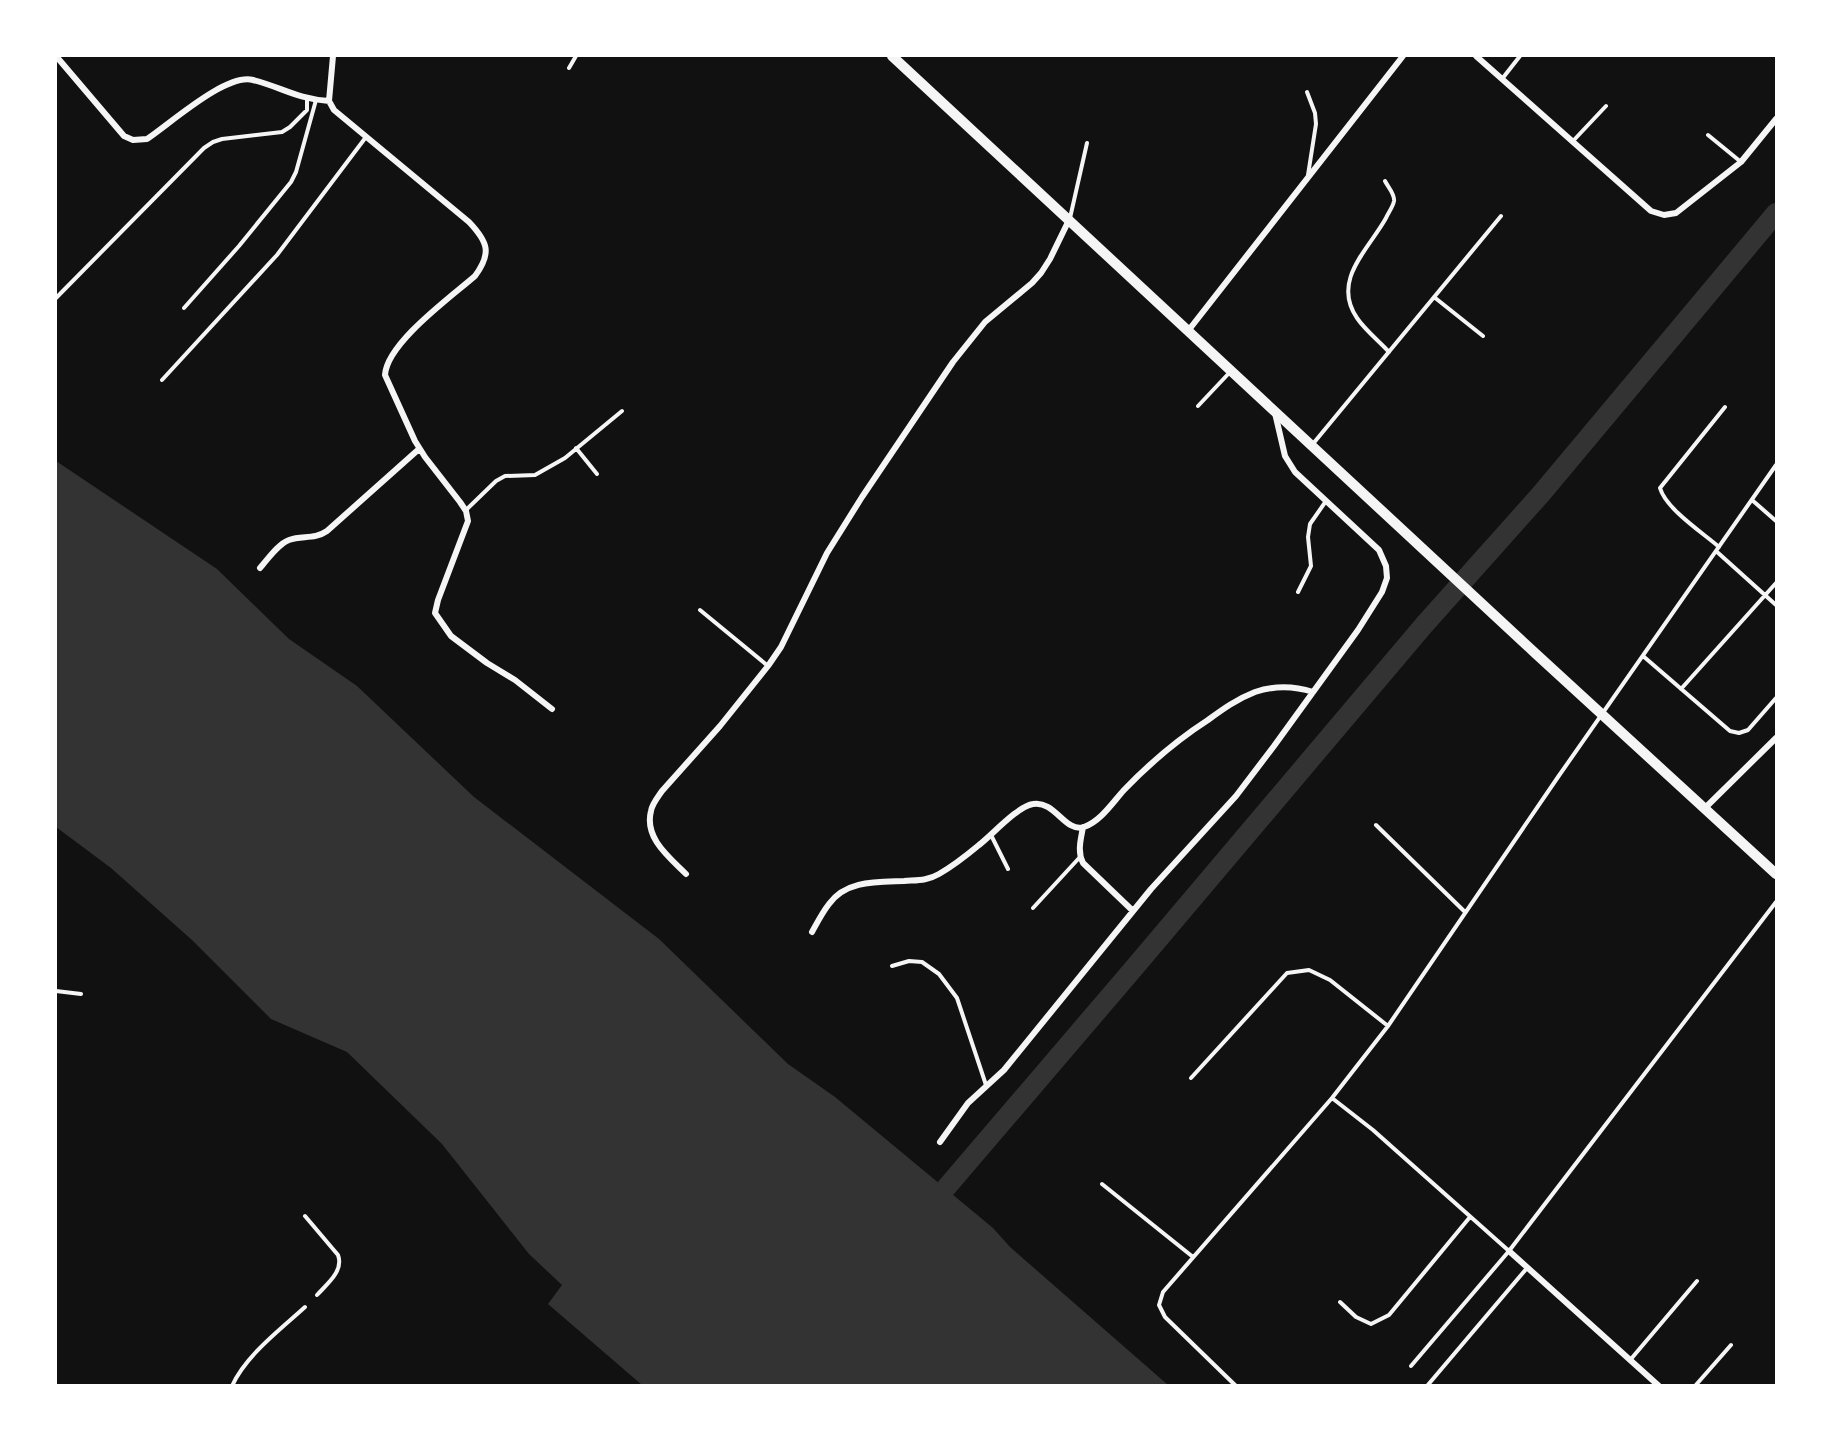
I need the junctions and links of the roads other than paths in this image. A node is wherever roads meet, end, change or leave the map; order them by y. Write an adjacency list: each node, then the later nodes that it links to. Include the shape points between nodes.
1 (56, 56): 11 (street, via 124,136 132,140 147,139 218,88 242,80)
2 (333, 56): 13 (street)
3 (576, 56): 8 (lane)
4 (892, 56): 24 (street)
5 (1403, 56): 21 (street)
6 (1476, 56): 9 (street)
7 (1520, 56): 9 (lane)
8 (569, 68)
9 (1502, 79): 18 (street)
10 (1307, 92): 21 (lane, via 1316,124)
11 (307, 99): 12 (street); 26 (lane, via 307,110 282,132 222,139 204,148)
12 (316, 100): 13 (street); 27 (lane, via 291,182)
13 (328, 101): 17 (street)
14 (1605, 106): 18 (lane)
15 (1776, 119): 20 (street)
16 (1708, 135): 20 (lane)
17 (366, 136): 32 (lane, via 277,255); 39 (street, via 469,222 486,250 485,263 475,276 399,344 386,369 387,380)
18 (1573, 142): 20 (street, via 1651,211 1664,215 1676,213)
19 (1087, 143): 24 (lane)
20 (1741, 162)
21 (1307, 178): 28 (street)
22 (1384, 181): 30 (lane, via 1394,203 1355,265 1348,291 1357,318)
23 (1501, 216): 25 (lane)
24 (1069, 220): 28 (street); 55 (street, via 1041,273 985,322 947,371 827,553)
25 (1434, 297): 29 (lane); 30 (lane)
26 (56, 298)
27 (184, 308)
28 (1188, 331): 31 (street)
29 (1484, 336)
30 (1389, 352): 37 (lane)
31 (1231, 371): 33 (lane); 36 (street)
32 (162, 380)
33 (1198, 406)
34 (1725, 407): 46 (lane, via 1660,488 1672,507)
35 (622, 411): 38 (lane)
36 (1275, 411): 37 (street); 43 (street, via 1285,456 1295,472)
37 (1312, 445): 60 (street)
38 (576, 448): 41 (lane); 44 (lane, via 535,475 505,476 496,481)
39 (419, 449): 44 (street); 48 (street, via 327,531 320,536 287,541)
40 (1776, 465): 42 (lane)
41 (597, 474)
42 (1752, 500): 45 (lane); 46 (lane)
43 (1326, 501): 50 (lane, via 1310,524 1311,566); 57 (street, via 1379,550 1387,578 1358,630)
44 (466, 511): 59 (street, via 468,521 435,613 451,636)
45 (1776, 521)
46 (1719, 547): 47 (lane)
47 (1716, 551): 51 (lane); 54 (lane)
48 (260, 568)
49 (1776, 583): 51 (lane)
50 (1298, 592)
51 (1766, 595): 52 (lane); 56 (lane)
52 (1776, 605)
53 (700, 610): 55 (lane)
54 (1643, 656): 56 (lane); 60 (lane)
55 (768, 666): 68 (street, via 662,790 651,811 651,832 660,848)
56 (1681, 689): 58 (lane, via 1730,731 1738,733 1748,730)
57 (1313, 692): 64 (street, via 1297,687 1276,688 1235,701 1161,755 1098,818); 72 (street, via 1236,796)
58 (1776, 698)
59 (552, 709)
60 (1602, 714): 62 (street); 73 (lane)
61 (1776, 738): 62 (street)
62 (1704, 809): 69 (street)
63 (1376, 825): 73 (lane)
64 (1083, 827): 65 (street, via 1073,827 1047,805 1033,804 1018,811); 66 (street)
65 (991, 835): 67 (lane); 74 (street, via 925,880 859,884 840,893 829,903)
66 (1080, 857): 71 (lane); 72 (street)
67 (1008, 869)
68 (686, 874)
69 (1776, 874)
70 (1776, 902): 86 (lane)
71 (1033, 908)
72 (1132, 911): 80 (street, via 1010,1063)
73 (1465, 912): 78 (lane)
74 (812, 932)
75 (892, 966): 80 (lane, via 922,962 939,974 957,998)
76 (56, 991): 77 (lane)
77 (81, 994)
78 (1388, 1026): 79 (lane, via 1330,980 1309,970 1287,973); 81 (lane)
79 (1191, 1078)
80 (986, 1085): 82 (street)
81 (1332, 1098): 85 (lane); 87 (lane)
82 (940, 1142)
83 (1102, 1184): 87 (lane)
84 (305, 1216): 90 (lane, via 340,1262 333,1278)
85 (1470, 1217): 86 (lane); 91 (lane, via 1389,1315 1371,1324)
86 (1509, 1251): 88 (street); 95 (lane)
87 (1193, 1257): 97 (lane, via 1163,1292 1159,1305 1165,1317)
88 (1528, 1268): 94 (street); 98 (lane)
89 (1697, 1281): 94 (lane)
90 (317, 1295)
91 (1340, 1302)
92 (305, 1307): 96 (lane, via 239,1372)
93 (1731, 1345): 100 (lane)
94 (1631, 1359): 99 (street)
95 (1411, 1366)
96 (232, 1386)
97 (1236, 1386)
98 (1427, 1386)
99 (1659, 1386)
100 (1695, 1386)

